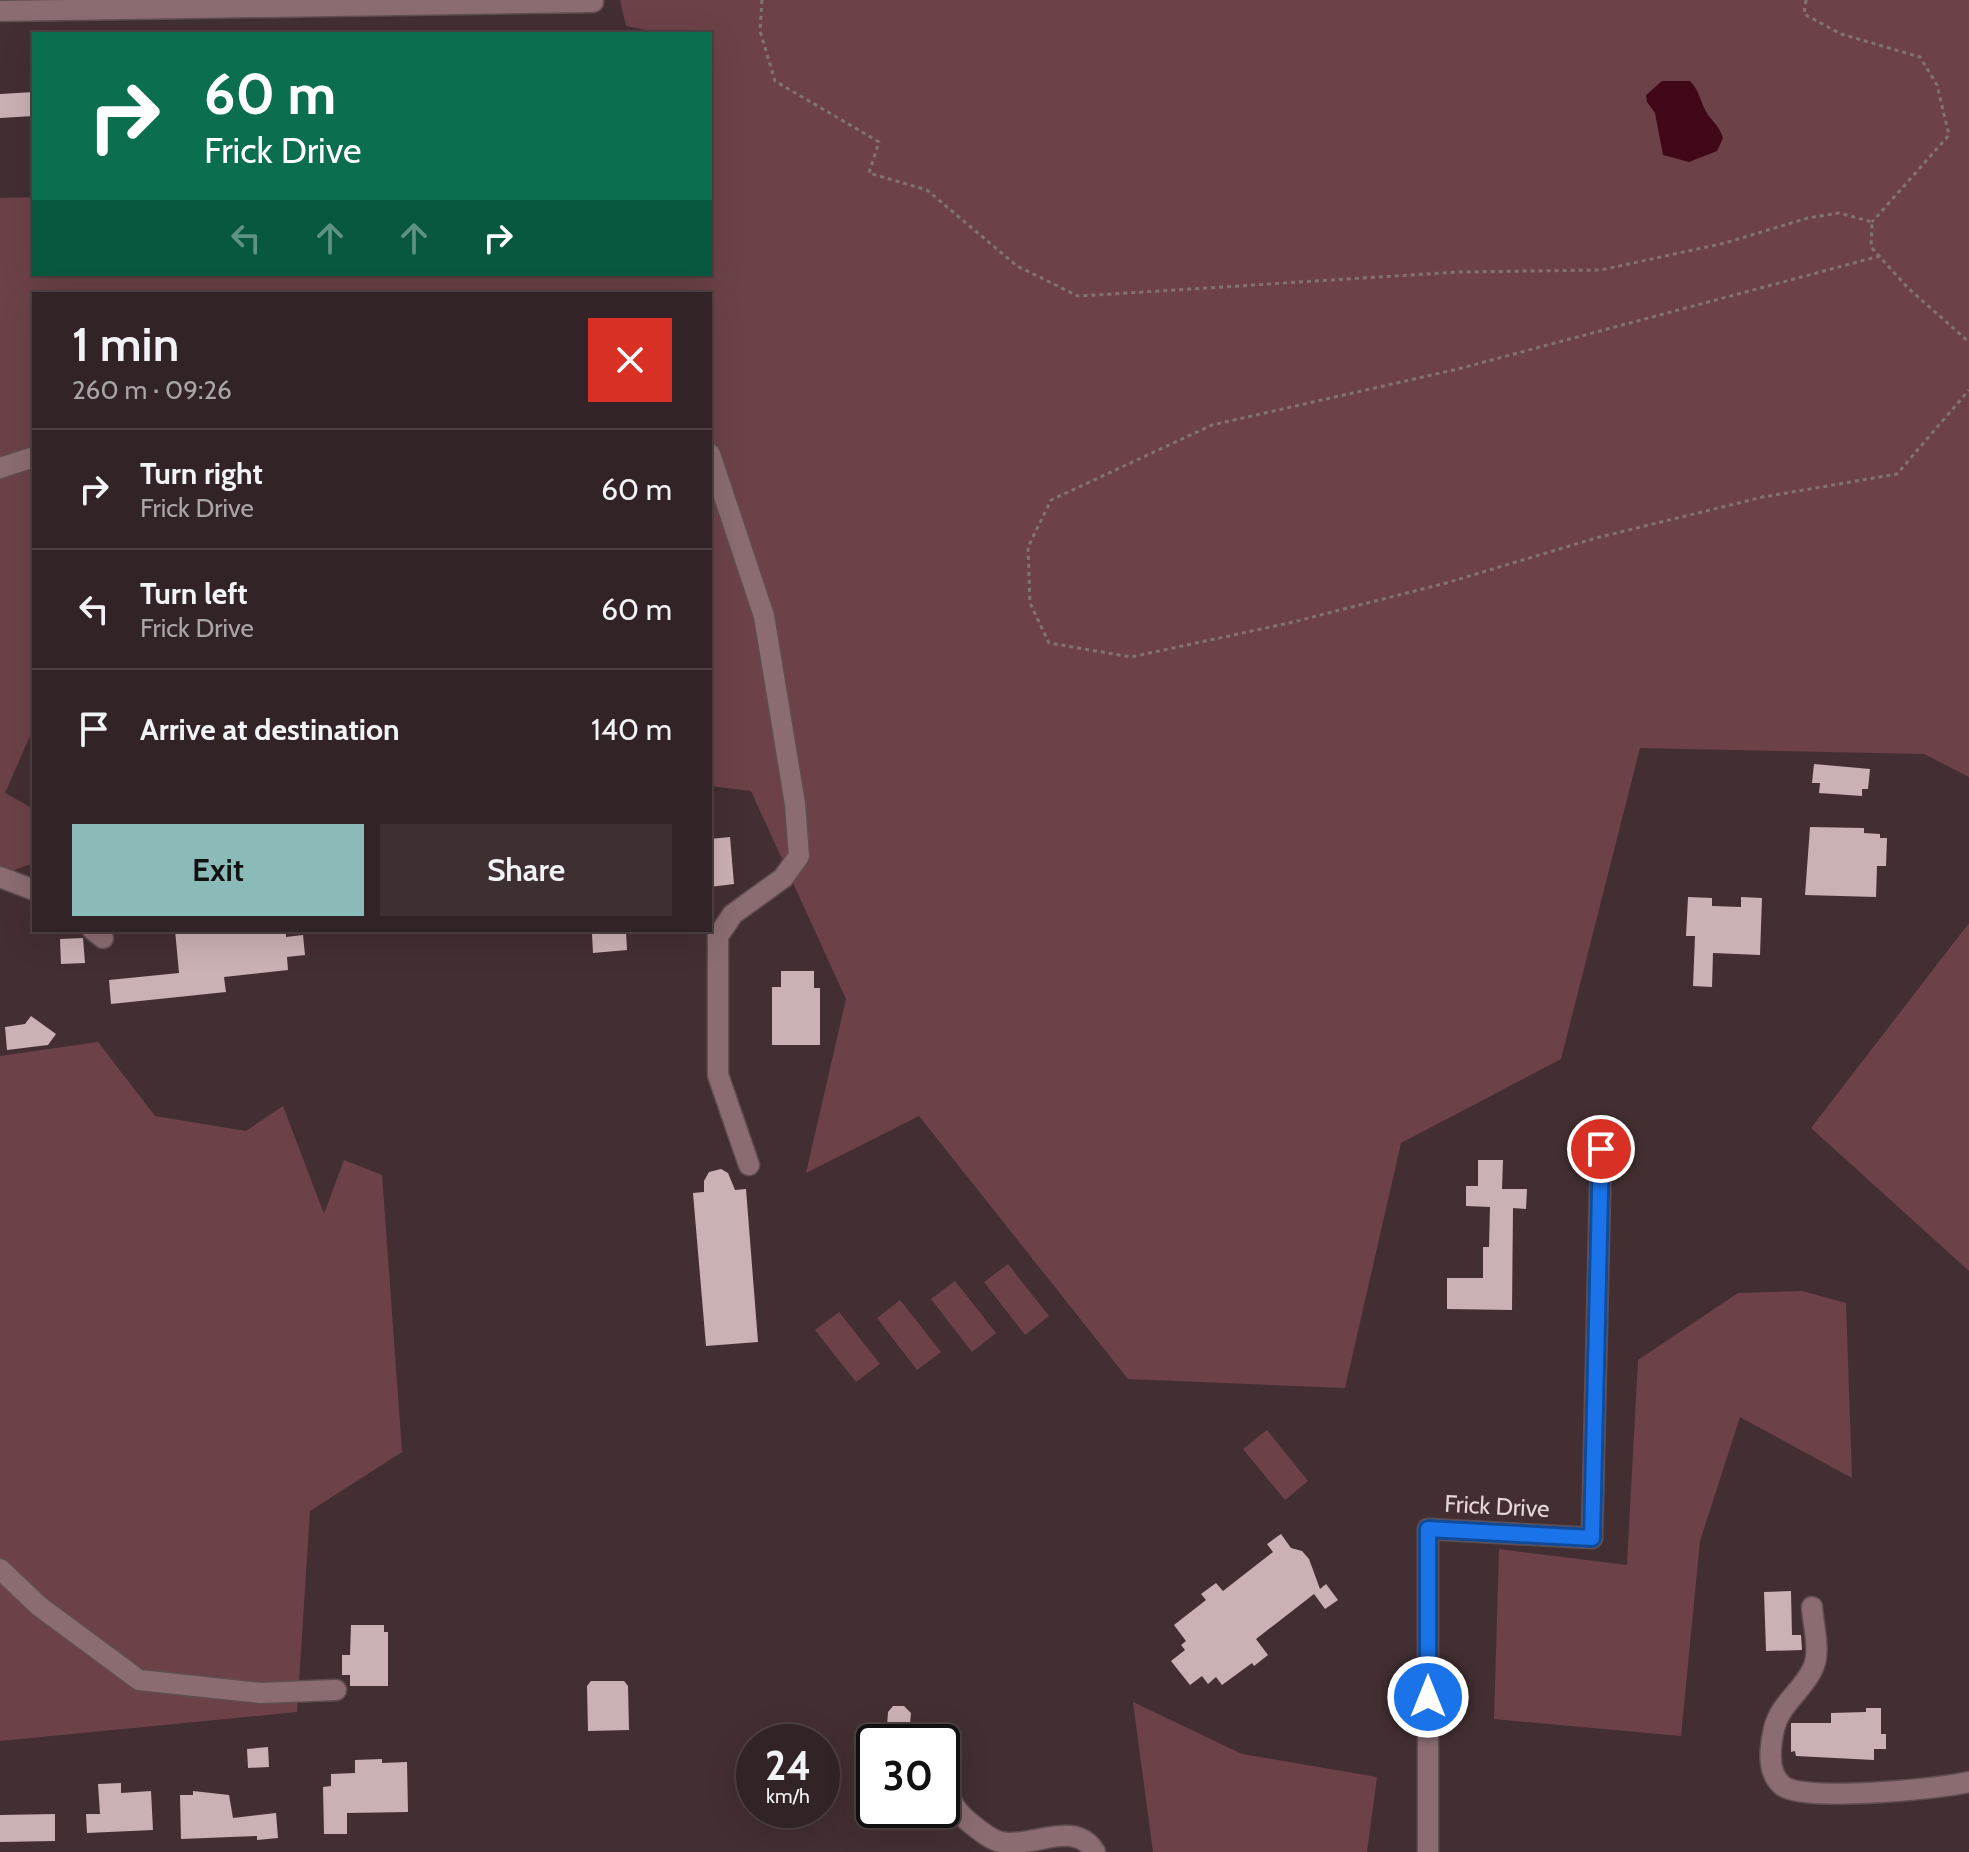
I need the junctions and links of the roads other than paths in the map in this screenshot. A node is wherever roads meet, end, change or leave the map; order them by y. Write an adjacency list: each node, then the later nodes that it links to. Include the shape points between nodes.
1 (593, 2): 2 (street)
2 (0, 11)
3 (32, 458): 5 (street)
4 (712, 460): 9 (street, via 764,616 799,856 783,878 733,914 718,936 718,1075)
5 (0, 468)
6 (0, 877): 7 (street)
7 (32, 889)
8 (1601, 1149): 16 (street, Frick Drive, via 1592,1538 1428,1529)
9 (749, 1165)
10 (0, 1569): 12 (street, via 39,1606 139,1680 261,1693)
11 (1812, 1607): 13 (street, via 1816,1656 1774,1727 1770,1764 1775,1777 1796,1793 1936,1790)
12 (336, 1690)
13 (1969, 1782)
14 (960, 1814): 15 (street, via 998,1842 1076,1836)
15 (1095, 1852)
16 (1428, 1852)

